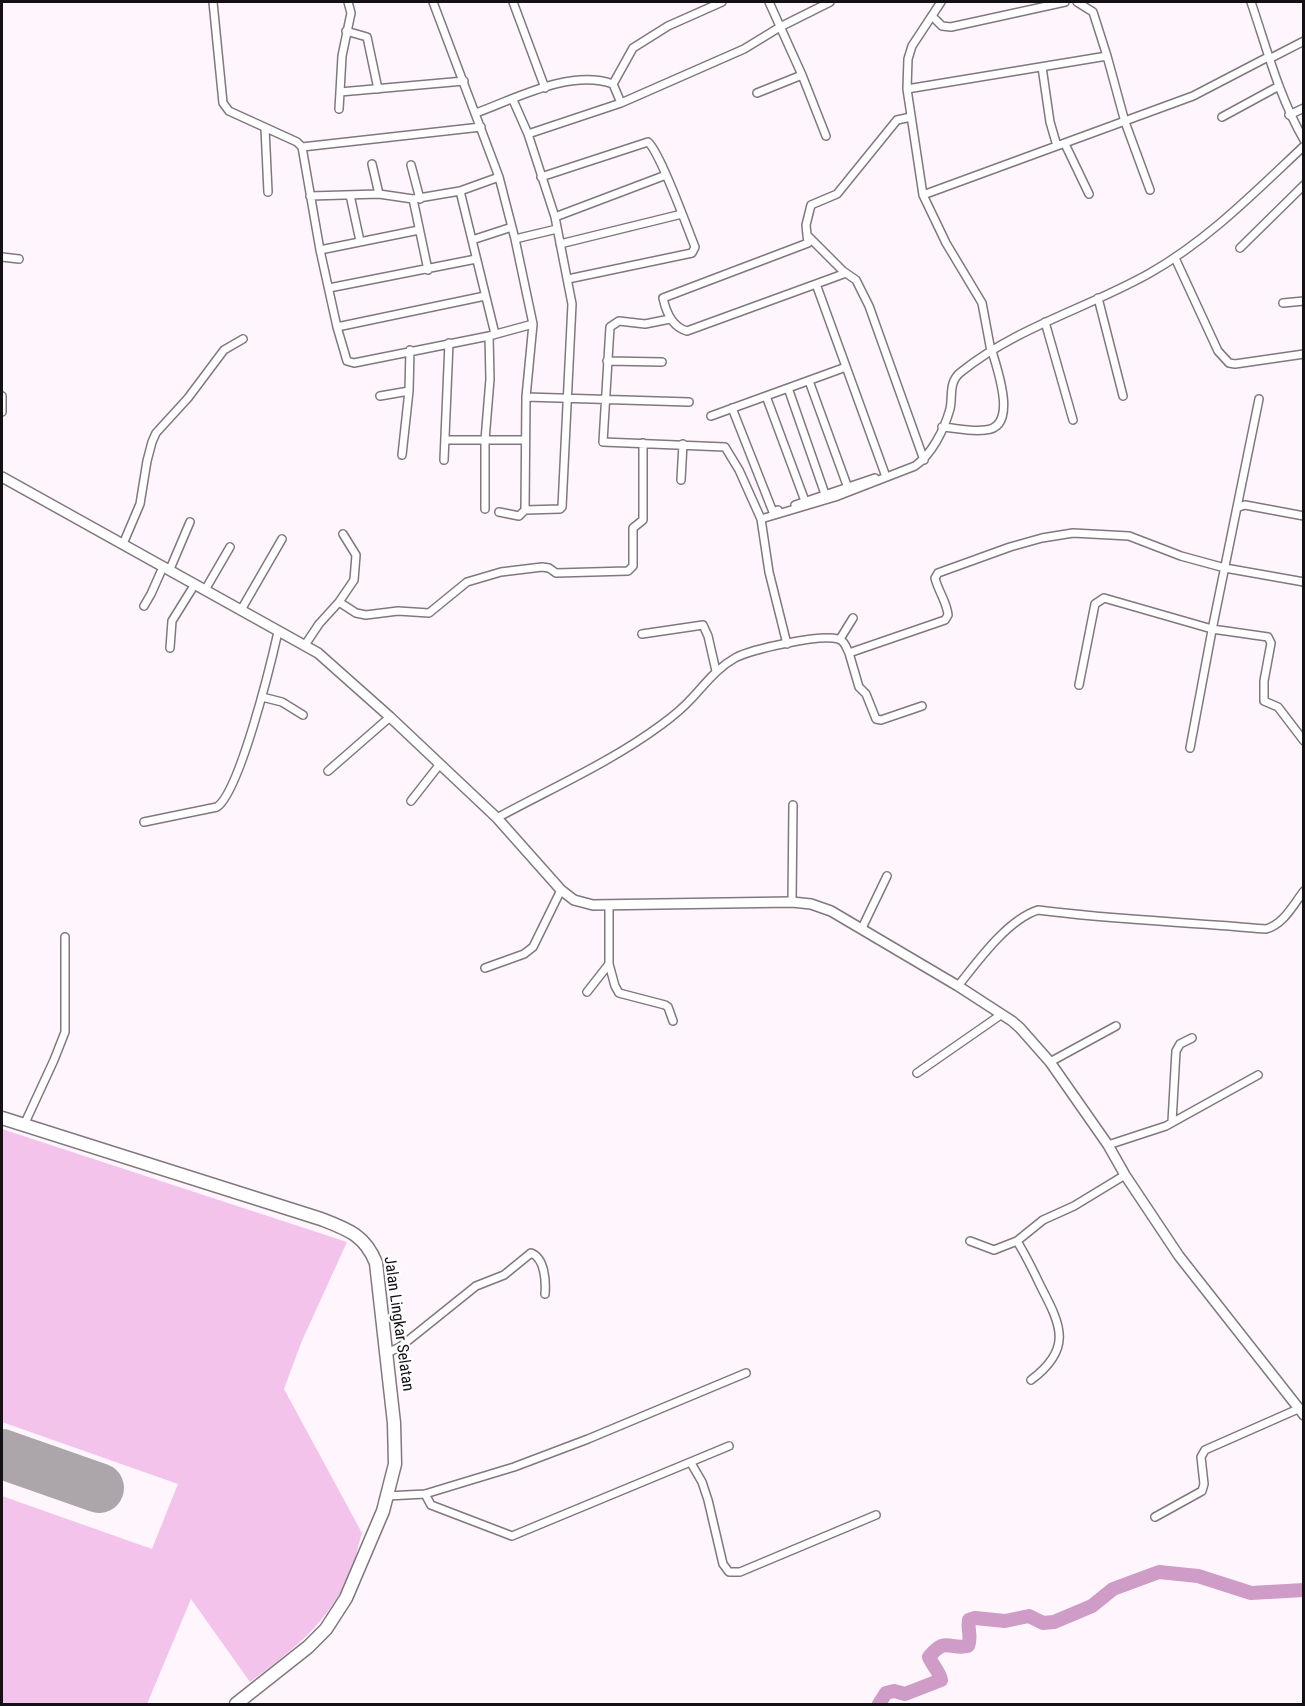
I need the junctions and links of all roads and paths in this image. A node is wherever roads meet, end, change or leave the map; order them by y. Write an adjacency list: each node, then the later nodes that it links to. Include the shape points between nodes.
1 (213, 2): 38 (street, via 223,103 230,111)
2 (348, 2): 14 (street, via 351,13)
3 (433, 2): 20 (street)
4 (513, 2): 23 (street)
5 (718, 2): 21 (street, via 633,48)
6 (769, 2): 13 (street)
7 (830, 2): 13 (street)
8 (941, 2): 12 (street)
9 (1065, 2): 12 (street, via 951,27 942,26)
10 (1077, 2): 16 (street, via 1093,12)
11 (1251, 2): 17 (street)
12 (932, 16): 25 (street, via 912,46)
13 (780, 27): 19 (street); 29 (street, via 744,49)
14 (346, 31): 24 (street, via 367,37); 26 (street)
15 (1304, 41): 17 (street)
16 (1107, 56): 18 (street); 36 (street)
17 (1268, 58): 22 (street); 36 (street, via 1193,96)
18 (1042, 67): 25 (street); 43 (street)
19 (802, 75): 27 (street); 40 (street)
20 (464, 81): 24 (street); 32 (street)
21 (613, 84): 23 (street, via 591,79 566,80); 29 (street)
22 (1279, 86): 33 (street); 35 (street)
23 (545, 88): 28 (street)
24 (378, 89): 26 (street)
25 (907, 89): 34 (street)
26 (340, 92): 31 (street)
27 (757, 93)
28 (513, 100): 32 (street); 39 (street)
29 (621, 103): 39 (street)
30 (1304, 108): 33 (street)
31 (339, 109)
32 (476, 113): 37 (street)
33 (1289, 115): 41 (street)
34 (911, 117): 58 (street); 66 (street, via 897,120 837,194 811,205)
35 (1222, 117)
36 (1125, 122): 42 (street); 52 (street)
37 (481, 127): 45 (street); 49 (street)
38 (265, 128): 45 (street); 54 (street)
39 (528, 134): 50 (street)
40 (826, 136)
41 (1304, 140)
42 (1065, 144): 43 (street); 56 (street)
43 (1057, 146): 58 (street)
44 (1304, 146): 74 (street, via 1221,224)
45 (302, 147): 59 (street)
46 (372, 164): 55 (street)
47 (411, 165): 60 (street)
48 (666, 176): 50 (street, via 648,142); 61 (street); 62 (street)
49 (498, 177): 53 (street); 63 (street)
50 (541, 177): 62 (street)
51 (1304, 185): 71 (street)
52 (1150, 190)
53 (460, 191): 60 (street); 67 (street)
54 (268, 192)
55 (379, 194): 57 (street); 60 (street)
56 (1089, 194)
57 (350, 195): 59 (street); 69 (street)
58 (922, 195): 94 (street, via 982,303)
59 (310, 196): 72 (street)
60 (416, 199): 65 (street)
61 (682, 214): 70 (street); 79 (street, via 694,252)
62 (555, 217): 64 (street)
63 (512, 227): 67 (street); 68 (street)
64 (557, 229): 68 (street); 70 (street)
65 (419, 230): 69 (street); 77 (street)
66 (807, 236): 78 (street); 86 (street, via 808,243 663,298)
67 (471, 240): 76 (street)
68 (515, 240): 88 (street)
69 (360, 241): 72 (street)
70 (560, 244): 79 (street)
71 (1240, 248)
72 (320, 250): 81 (street)
73 (2, 257): 75 (street)
74 (1175, 258): 83 (street); 95 (street, via 1218,351 1229,363)
75 (19, 259)
76 (476, 259): 77 (street); 82 (street)
77 (428, 270): 81 (street)
78 (846, 273): 80 (street); 123 (street, via 856,280 869,306)
79 (568, 279): 107 (street, via 572,304)
80 (816, 284): 86 (street, via 687,331); 98 (street)
81 (329, 288): 89 (street)
82 (485, 296): 89 (street); 90 (street)
83 (1098, 298): 87 (street); 105 (street)
84 (1304, 300): 85 (street)
85 (1283, 303)
86 (670, 319): 96 (street, via 645,324 619,321 610,327)
87 (1045, 322): 94 (street); 114 (street)
88 (533, 324): 90 (street); 106 (street)
89 (337, 327): 93 (street, via 350,363)
90 (492, 335): 92 (street); 117 (street)
91 (243, 339): 139 (street, via 224,350 156,433 140,504)
92 (449, 343): 93 (street); 116 (street)
93 (410, 351): 101 (street)
94 (992, 351): 115 (street, via 954,378 950,409); 115 (street, via 1005,401 996,426 985,430)
95 (1304, 354)
96 (607, 361): 97 (street); 109 (street)
97 (662, 362)
98 (846, 367): 99 (street); 124 (street)
99 (809, 381): 100 (street); 127 (street)
100 (789, 388): 104 (street); 128 (street)
101 (409, 392): 103 (street); 121 (street)
102 (2, 396): 112 (street)
103 (380, 396)
104 (766, 396): 111 (street); 129 (street)
105 (1123, 396)
106 (526, 397): 107 (street); 118 (street)
107 (567, 398): 109 (street); 132 (street, via 562,507 553,511)
108 (1259, 399): 130 (street)
109 (605, 400): 110 (street); 119 (street, via 603,442)
110 (689, 402)
111 (732, 408): 113 (street); 129 (street, via 773,512)
112 (2, 412)
113 (711, 416)
114 (1073, 420)
115 (942, 427): 123 (street)
116 (445, 440): 117 (street); 122 (street)
117 (485, 440): 118 (street); 131 (street)
118 (525, 440): 132 (street)
119 (643, 443): 120 (street); 146 (street, via 643,520 633,528 633,566 628,571 556,573 542,567 501,572 467,582 425,613 398,610 366,615)
120 (683, 444): 126 (street); 135 (street, via 725,447)
121 (402, 455)
122 (444, 460)
123 (924, 460): 124 (street)
124 (885, 476): 127 (street); 135 (street, via 835,497)
125 (2, 477): 139 (street)
126 (681, 480)
127 (848, 488): 128 (street)
128 (825, 494): 129 (street)
129 (806, 501)
130 (1239, 507): 134 (street); 142 (street)
131 (485, 509)
132 (525, 510): 133 (street, via 519,516)
133 (499, 512)
134 (1304, 516)
135 (761, 519): 154 (street)
136 (190, 522): 141 (street)
137 (343, 534): 146 (street, via 356,555 354,579)
138 (282, 539): 148 (street)
139 (123, 544): 141 (street)
140 (230, 547): 145 (street)
141 (166, 568): 144 (street); 147 (street)
142 (1225, 568): 143 (street); 150 (street); 157 (street, via 1129,536 1073,533 1042,538 938,573 936,585 948,609 945,620)
143 (1304, 582)
144 (195, 584): 145 (street); 156 (street, via 172,621)
145 (205, 590): 148 (street)
146 (339, 602): 155 (street)
147 (144, 606)
148 (241, 610): 151 (street)
149 (853, 618): 153 (street)
150 (1212, 629): 159 (street, via 1108,598 1100,599 1095,604); 164 (street, via 1270,639 1264,701 1278,707); 165 (street)
151 (278, 632): 155 (street); 160 (street)
152 (642, 634): 158 (street, via 703,625)
153 (840, 639): 154 (street); 157 (street)
154 (787, 644): 158 (street, via 738,657)
155 (305, 645): 163 (street)
156 (170, 648)
157 (849, 653): 161 (street, via 859,687 876,719)
158 (716, 671): 170 (street, via 659,727)
159 (1079, 685)
160 (262, 697): 162 (street, via 282,702); 171 (street, via 222,804)
161 (922, 706)
162 (303, 715)
163 (390, 717): 166 (street); 167 (street)
164 (1304, 741)
165 (1190, 748)
166 (440, 764): 168 (street); 170 (street)
167 (328, 771)
168 (411, 801)
169 (793, 805): 175 (street)
170 (497, 819): 173 (street)
171 (144, 822)
172 (887, 876): 177 (street)
173 (561, 890): 176 (street, via 574,900); 180 (street, via 533,947)
174 (1304, 891): 181 (street, via 1275,927 1266,929 1103,919 1038,910 1011,927)
175 (792, 902): 176 (street); 177 (street, via 819,906)
176 (609, 906): 179 (street)
177 (862, 928): 181 (street)
178 (65, 937): 192 (street, via 64,1032)
179 (609, 964): 182 (street); 184 (street, via 619,993 665,1005)
180 (485, 968)
181 (958, 986): 183 (street)
182 (587, 992)
183 (1002, 1014): 187 (street); 188 (street)
184 (674, 1021)
185 (1116, 1026): 187 (street)
186 (1192, 1038): 191 (street, via 1176,1051)
187 (1050, 1062): 193 (street)
188 (917, 1073)
189 (1258, 1075): 191 (street)
190 (2, 1119): 192 (highway, Jalan Lingkar Selatan)
191 (1172, 1122): 193 (street)
192 (24, 1125): 198 (highway, Jalan Lingkar Selatan, via 345,1228 362,1239 376,1263)
193 (1108, 1145): 194 (street)
194 (1125, 1175): 196 (street, via 1043,1220); 201 (street, via 1179,1256)
195 (970, 1241): 196 (street, via 994,1250)
196 (1017, 1241): 200 (street, via 1056,1315 1060,1332 1052,1361)
197 (545, 1294): 198 (street, via 546,1276 531,1253 504,1275 476,1287)
198 (387, 1353): 205 (highway, Jalan Lingkar Selatan, via 394,1464)
199 (746, 1373): 204 (street, via 588,1439)
200 (1031, 1380)
201 (1301, 1412): 207 (street, via 1206,1450 1201,1457 1202,1491)
202 (729, 1446): 203 (street)
203 (691, 1463): 204 (street, via 512,1536 431,1504); 206 (street, via 702,1482 723,1564 729,1572 740,1572)
204 (425, 1494): 205 (street)
205 (387, 1496): 208 (highway, Jalan Lingkar Selatan, via 362,1563 332,1620 308,1647)
206 (876, 1515)
207 (1155, 1517)
208 (236, 1704)

